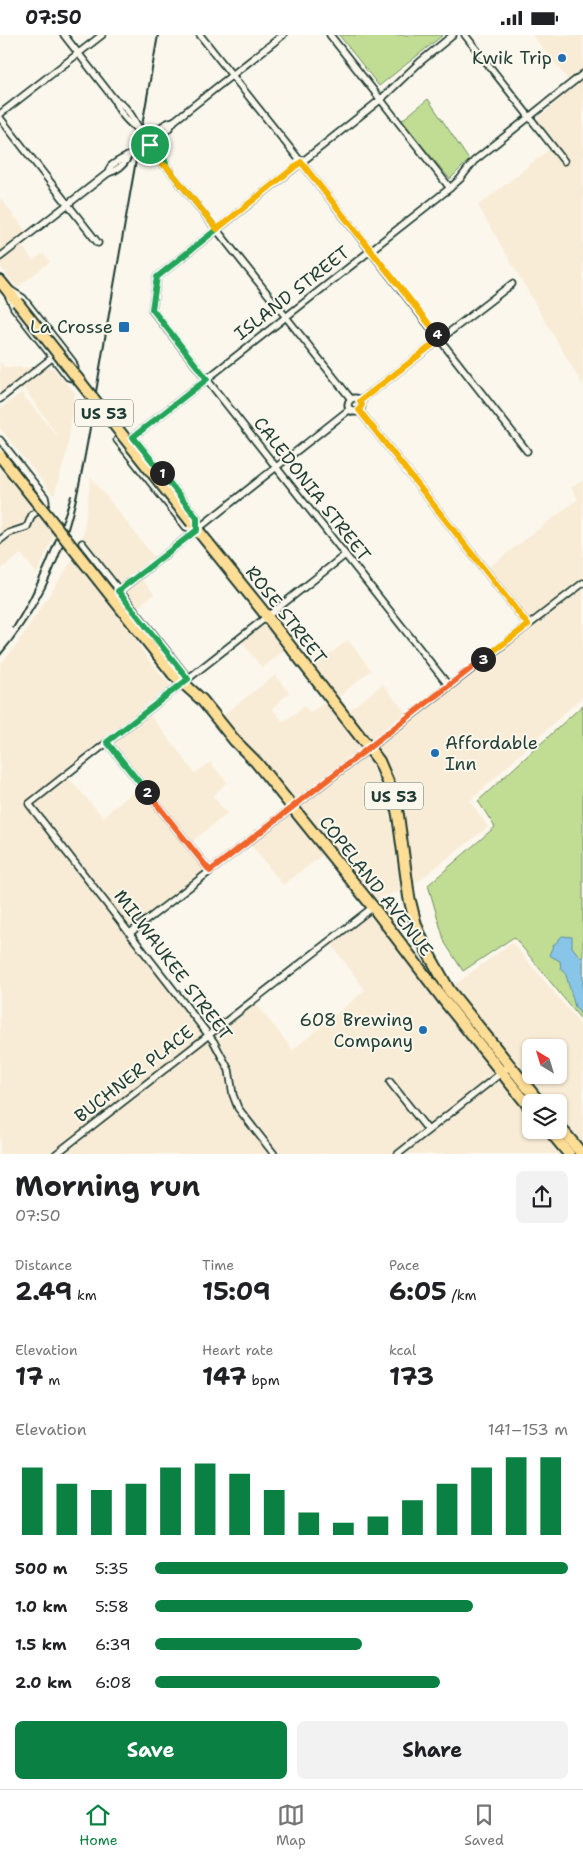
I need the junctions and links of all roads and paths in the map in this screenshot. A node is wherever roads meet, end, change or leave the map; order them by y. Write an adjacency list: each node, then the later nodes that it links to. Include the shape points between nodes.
1 (64, 35): 8 (street)
2 (102, 35): 8 (street)
3 (200, 35): 10 (street)
4 (283, 35): 10 (street)
5 (330, 35): 11 (street)
6 (453, 35): 11 (street)
7 (466, 35): 13 (street)
8 (79, 53): 12 (street); 15 (street, via 126,119)
9 (583, 73): 13 (street, ISLAND STREET)
10 (232, 75): 15 (street); 17 (street)
11 (380, 100): 17 (street); 18 (street)
12 (0, 114)
13 (530, 117): 16 (street); 18 (street, ISLAND STREET, via 474,161)
14 (0, 119): 19 (street)
15 (150, 141): 19 (street, via 114,172 108,173); 20 (street, via 151,152)
16 (564, 161)
17 (301, 162): 20 (street); 22 (street)
18 (450, 188): 22 (street, ISLAND STREET)
19 (68, 204): 21 (street); 23 (street)
20 (217, 229): 26 (street); 29 (street, CALEDONIA STREET, via 157,277 152,309)
21 (98, 243)
22 (371, 250): 26 (street, ISLAND STREET); 27 (street)
23 (0, 257)
24 (2, 283): 28 (street, via 14,308); 28 (street, via 23,298 73,362 75,367 71,378); 40 (highway, ROSE STREET / US 53, bridge)
25 (512, 284): 27 (street)
26 (286, 317): 29 (street, ISLAND STREET); 31 (street)
27 (440, 339): 32 (street); 37 (street)
28 (53, 357): 30 (street)
29 (207, 379): 39 (street, CALEDONIA STREET); 40 (street, ISLAND STREET, via 133,437 197,518)
30 (0, 399)
31 (351, 399): 32 (street); 33 (street, via 348,403)
32 (360, 401): 34 (street)
33 (350, 409): 34 (street); 39 (street)
34 (359, 410): 47 (street)
35 (0, 440): 41 (street, via 46,499 32,515 27,527)
36 (117, 440): 40 (street, via 186,527)
37 (527, 451)
38 (0, 456): 48 (highway, COPELAND AVENUE, bridge, via 173,674)
39 (276, 467): 40 (street); 43 (street, CALEDONIA STREET)
40 (194, 527): 45 (street); 46 (highway, ROSE STREET / US 53)
41 (0, 540)
42 (82, 543): 45 (street)
43 (345, 555): 46 (street); 49 (street, CALEDONIA STREET)
44 (583, 583): 47 (street)
45 (118, 591): 48 (street)
46 (266, 616): 48 (street); 51 (highway, ROSE STREET / US 53)
47 (528, 625): 49 (street)
48 (185, 681): 50 (street); 52 (highway, COPELAND AVENUE)
49 (449, 686): 51 (street)
50 (107, 742): 53 (street); 55 (street, MILWAUKEE STREET, via 29,804)
51 (369, 747): 52 (street); 57 (highway, ROSE STREET / US 53, via 379,761 394,796 408,897 416,925 448,990)
52 (292, 807): 53 (street); 54 (highway, COPELAND AVENUE)
53 (210, 871): 55 (street)
54 (373, 907): 56 (street, BUCHNER PLACE); 58 (highway, COPELAND AVENUE)
55 (130, 933): 56 (street, MILWAUKEE STREET)
56 (209, 1034): 65 (street, BUCHNER PLACE); 66 (street, MILWAUKEE STREET, via 226,1061 238,1108)
57 (510, 1066): 58 (street); 60 (highway, US 53)
58 (502, 1073): 61 (highway, COPELAND AVENUE); 62 (street)
59 (390, 1082): 62 (street)
60 (533, 1094)
61 (522, 1098)
62 (428, 1130): 67 (street)
63 (567, 1136): 69 (highway)
64 (556, 1139): 68 (highway)
65 (56, 1154)
66 (274, 1154)
67 (398, 1154)
68 (568, 1154)
69 (582, 1154)

